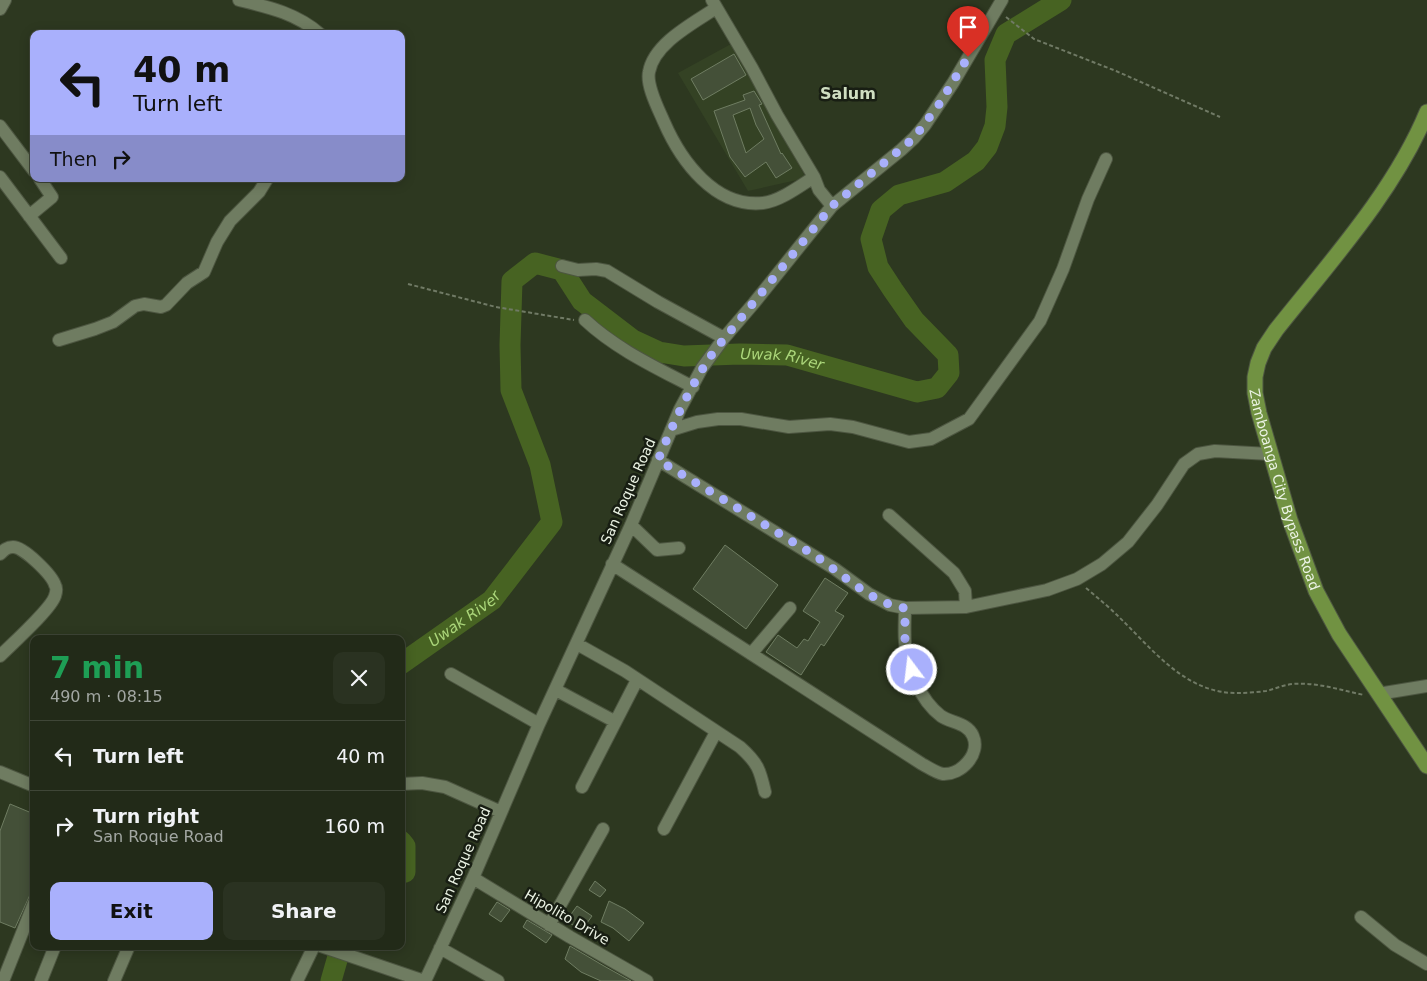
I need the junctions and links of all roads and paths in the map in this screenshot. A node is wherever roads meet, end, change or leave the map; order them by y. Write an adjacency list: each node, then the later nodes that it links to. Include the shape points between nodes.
1 (238, 0): 5 (street, via 279,10)
2 (1002, 0): 15 (street, San Roque Road, via 920,132)
3 (714, 4): 12 (street); 12 (street, via 668,41 648,72 652,95 672,140 701,179 714,191 732,200 764,203)
4 (1007, 18): 7 (path, via 1034,38)
5 (314, 30)
6 (1427, 112): 25 (main road, Zamboanga City Bypass Road, via 1404,157 1371,208 1264,348 1258,363 1255,392)
7 (1220, 117)
8 (0, 126): 10 (street)
9 (1106, 159): 24 (street, via 1040,321 969,419 931,439 909,442 853,427 830,424 790,427 741,419 697,422)
10 (30, 166)
11 (0, 178): 16 (street)
12 (814, 178): 15 (street)
13 (42, 182): 16 (street, via 52,199)
14 (265, 182): 22 (street, via 230,221 204,272 187,283 166,305 135,306 104,326)
15 (832, 206): 21 (street, San Roque Road)
16 (29, 216): 17 (street)
17 (61, 258)
18 (562, 266): 21 (street, via 607,271)
19 (408, 284): 20 (path, via 496,308)
20 (585, 320): 23 (street, via 601,335)
21 (724, 338): 23 (street, San Roque Road, via 702,368)
22 (58, 340)
23 (693, 387): 24 (street, San Roque Road)
24 (671, 430): 26 (street, San Roque Road)
25 (1270, 454): 32 (street, via 1214,451 1198,454 1184,464 1128,542 1102,564); 43 (main road, Zamboanga City Bypass Road, via 1316,591)
26 (658, 460): 28 (street, San Roque Road); 35 (street, via 835,569 869,594 890,605)
27 (889, 515): 33 (street, via 954,573 965,591)
28 (631, 525): 29 (street, via 657,550); 31 (street, San Roque Road)
29 (679, 548)
30 (0, 554): 38 (street, via 9,547 25,552 46,571 56,590 52,604)
31 (612, 564): 36 (street, San Roque Road); 37 (street)
32 (1077, 579): 33 (street, via 1047,590); 43 (path, via 1162,660 1197,684 1215,691 1238,694 1311,683)
33 (966, 606): 35 (street)
34 (790, 608): 37 (street)
35 (905, 608): 37 (street, via 905,643 920,690 941,716 964,726 974,737 974,746 965,767 954,772 941,774 922,764)
36 (576, 644): 40 (street); 42 (street, San Roque Road)
37 (751, 654)
38 (0, 656)
39 (451, 674): 45 (street)
40 (637, 680): 44 (street); 46 (street)
41 (1427, 686): 43 (street)
42 (556, 690): 44 (street); 45 (street, San Roque Road)
43 (1378, 694): 47 (main road, Zamboanga City Bypass Road)
44 (614, 721): 51 (street)
45 (539, 724): 53 (street, San Roque Road)
46 (716, 732): 52 (street, via 752,758); 55 (street)
47 (1427, 766)
48 (0, 772): 49 (street)
49 (30, 784)
50 (405, 784): 53 (street, via 445,787)
51 (582, 787)
52 (765, 792)
53 (501, 812): 56 (street, San Roque Road)
54 (603, 828): 59 (street)
55 (664, 829)
56 (473, 878): 59 (street, Hipolito Drive); 60 (street, San Roque Road)
57 (30, 913): 66 (street)
58 (1361, 917): 65 (street, via 1395,945)
59 (549, 925): 72 (street, Hipolito Drive)
60 (440, 948): 70 (street, San Roque Road); 71 (street)
61 (53, 950): 67 (street)
62 (127, 950): 68 (street)
63 (312, 950): 69 (street)
64 (333, 950): 70 (street)
65 (1427, 964)
66 (3, 981)
67 (41, 981)
68 (114, 981)
69 (297, 981)
70 (424, 981)
71 (498, 981)
72 (647, 981)

